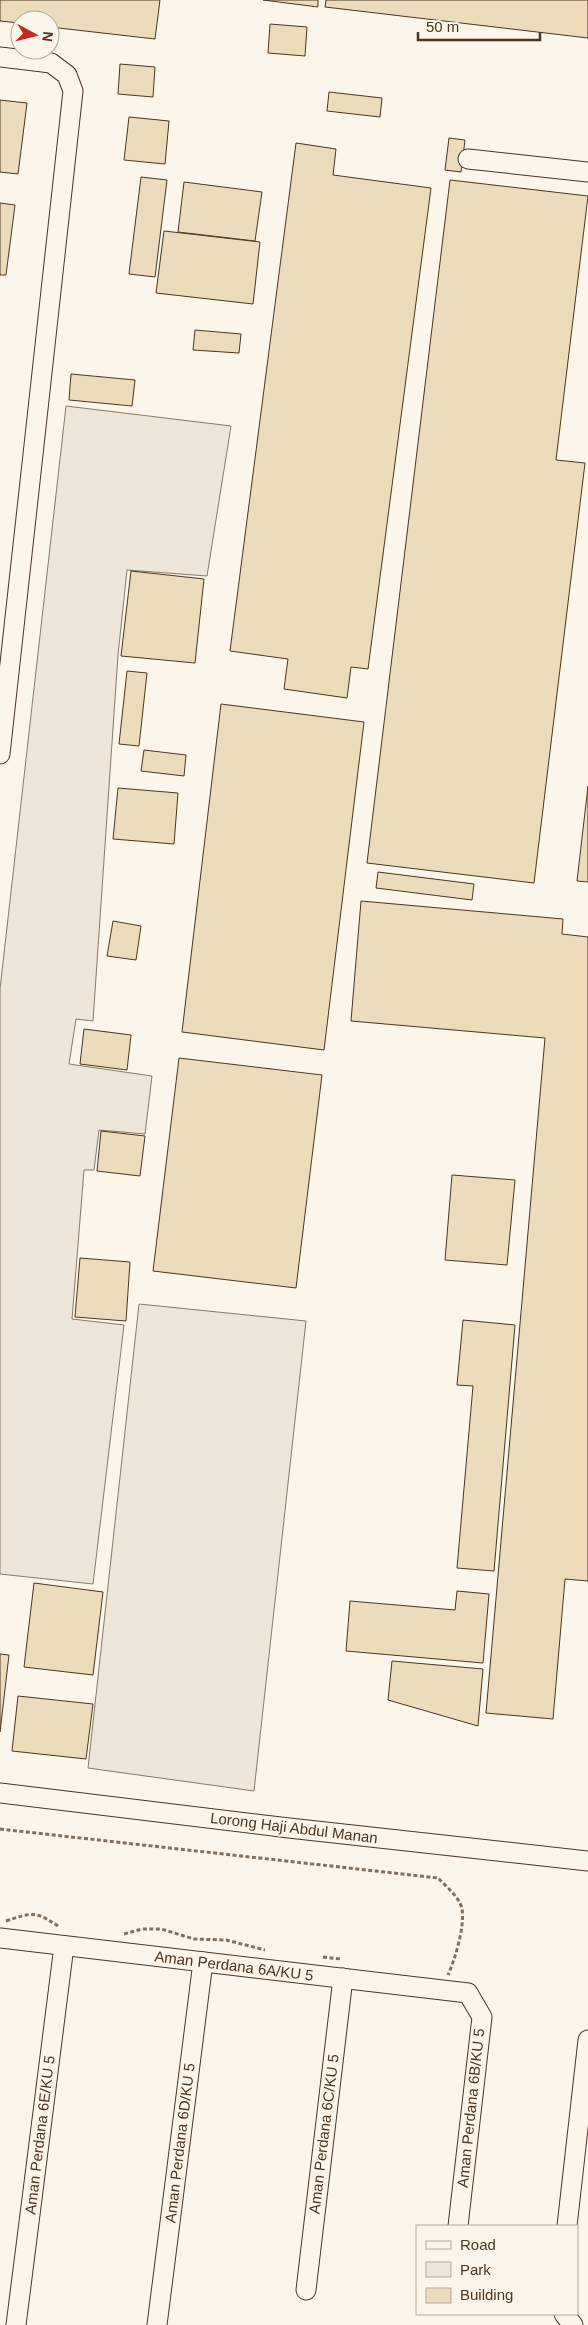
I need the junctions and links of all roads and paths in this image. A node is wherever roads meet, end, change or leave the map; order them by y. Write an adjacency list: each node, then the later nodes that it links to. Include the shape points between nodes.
1 (0, 57): 4 (street, via 50,63 66,75 73,91)
2 (468, 159): 3 (street)
3 (588, 172)
4 (0, 754)
5 (0, 1792): 7 (street, Lorong Haji Abdul Manan)
6 (0, 1829): 11 (path, via 438,1878 462,1909 457,1952)
7 (588, 1861)
8 (0, 1938): 9 (street, Aman Perdana 6A/KU 5)
9 (64, 1946): 10 (street, Aman Perdana 6A/KU 5); 19 (street, Aman Perdana 6E/KU 5)
10 (203, 1962): 12 (street, Aman Perdana 6A/KU 5); 20 (street, Aman Perdana 6D/KU 5)
11 (448, 1976)
12 (343, 1978): 13 (street, Aman Perdana 6A/KU 5); 17 (street, Aman Perdana 6C/KU 5)
13 (468, 1993): 15 (street, Aman Perdana 6B/KU 5, via 482,2017)
14 (588, 2040): 16 (street)
15 (458, 2225)
16 (567, 2225)
17 (306, 2290)
18 (565, 2315): 21 (street)
19 (16, 2325)
20 (157, 2325)
21 (574, 2325)

